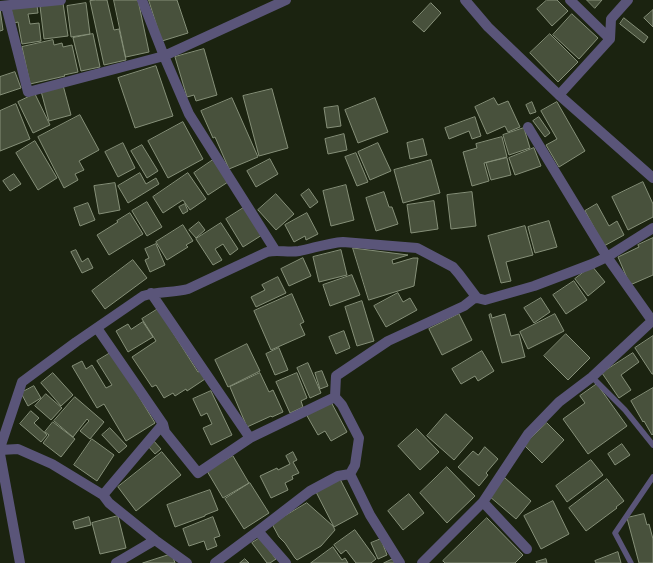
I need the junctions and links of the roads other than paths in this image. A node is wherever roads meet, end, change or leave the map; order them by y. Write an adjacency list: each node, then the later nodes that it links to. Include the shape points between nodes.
1 (61, 0): 7 (street)
2 (142, 0): 9 (street)
3 (286, 0): 9 (street)
4 (464, 0): 10 (street, via 488,27)
5 (570, 0): 8 (street)
6 (628, 0): 8 (street, via 611,19)
7 (3, 6): 9 (street, via 28,92)
8 (610, 39): 10 (street)
9 (164, 56): 14 (street, via 189,114)
10 (559, 95): 12 (street)
11 (528, 127): 15 (street)
12 (653, 178)
13 (653, 228): 15 (street)
14 (275, 250): 16 (street, via 188,289); 17 (street, via 299,251 343,242 417,248 453,267)
15 (606, 257): 17 (street, via 534,286 485,300); 18 (street)
16 (151, 293): 19 (street); 23 (street)
17 (477, 298): 21 (street, via 388,341 336,376)
18 (652, 321): 20 (street)
19 (97, 328): 22 (street); 25 (street, via 22,382)
20 (592, 377): 24 (lane, via 625,410); 30 (street, via 560,402 528,434)
21 (335, 397): 23 (street); 27 (street, via 359,438 356,465)
22 (163, 424): 23 (street, via 165,432 198,473); 29 (street)
23 (250, 438)
24 (653, 445)
25 (0, 449): 29 (street, via 18,449 52,464)
26 (0, 454): 34 (street)
27 (350, 474): 31 (street, via 338,476 310,491); 39 (street, via 370,515)
28 (653, 477): 41 (lane, via 615,533)
29 (103, 495): 32 (street)
30 (482, 502): 33 (street); 40 (street)
31 (258, 531): 37 (street); 38 (street)
32 (155, 540): 35 (street); 36 (street)
33 (528, 550)
34 (20, 563)
35 (116, 563)
36 (187, 563)
37 (215, 563)
38 (286, 563)
39 (400, 563)
40 (422, 563)
41 (631, 563)

